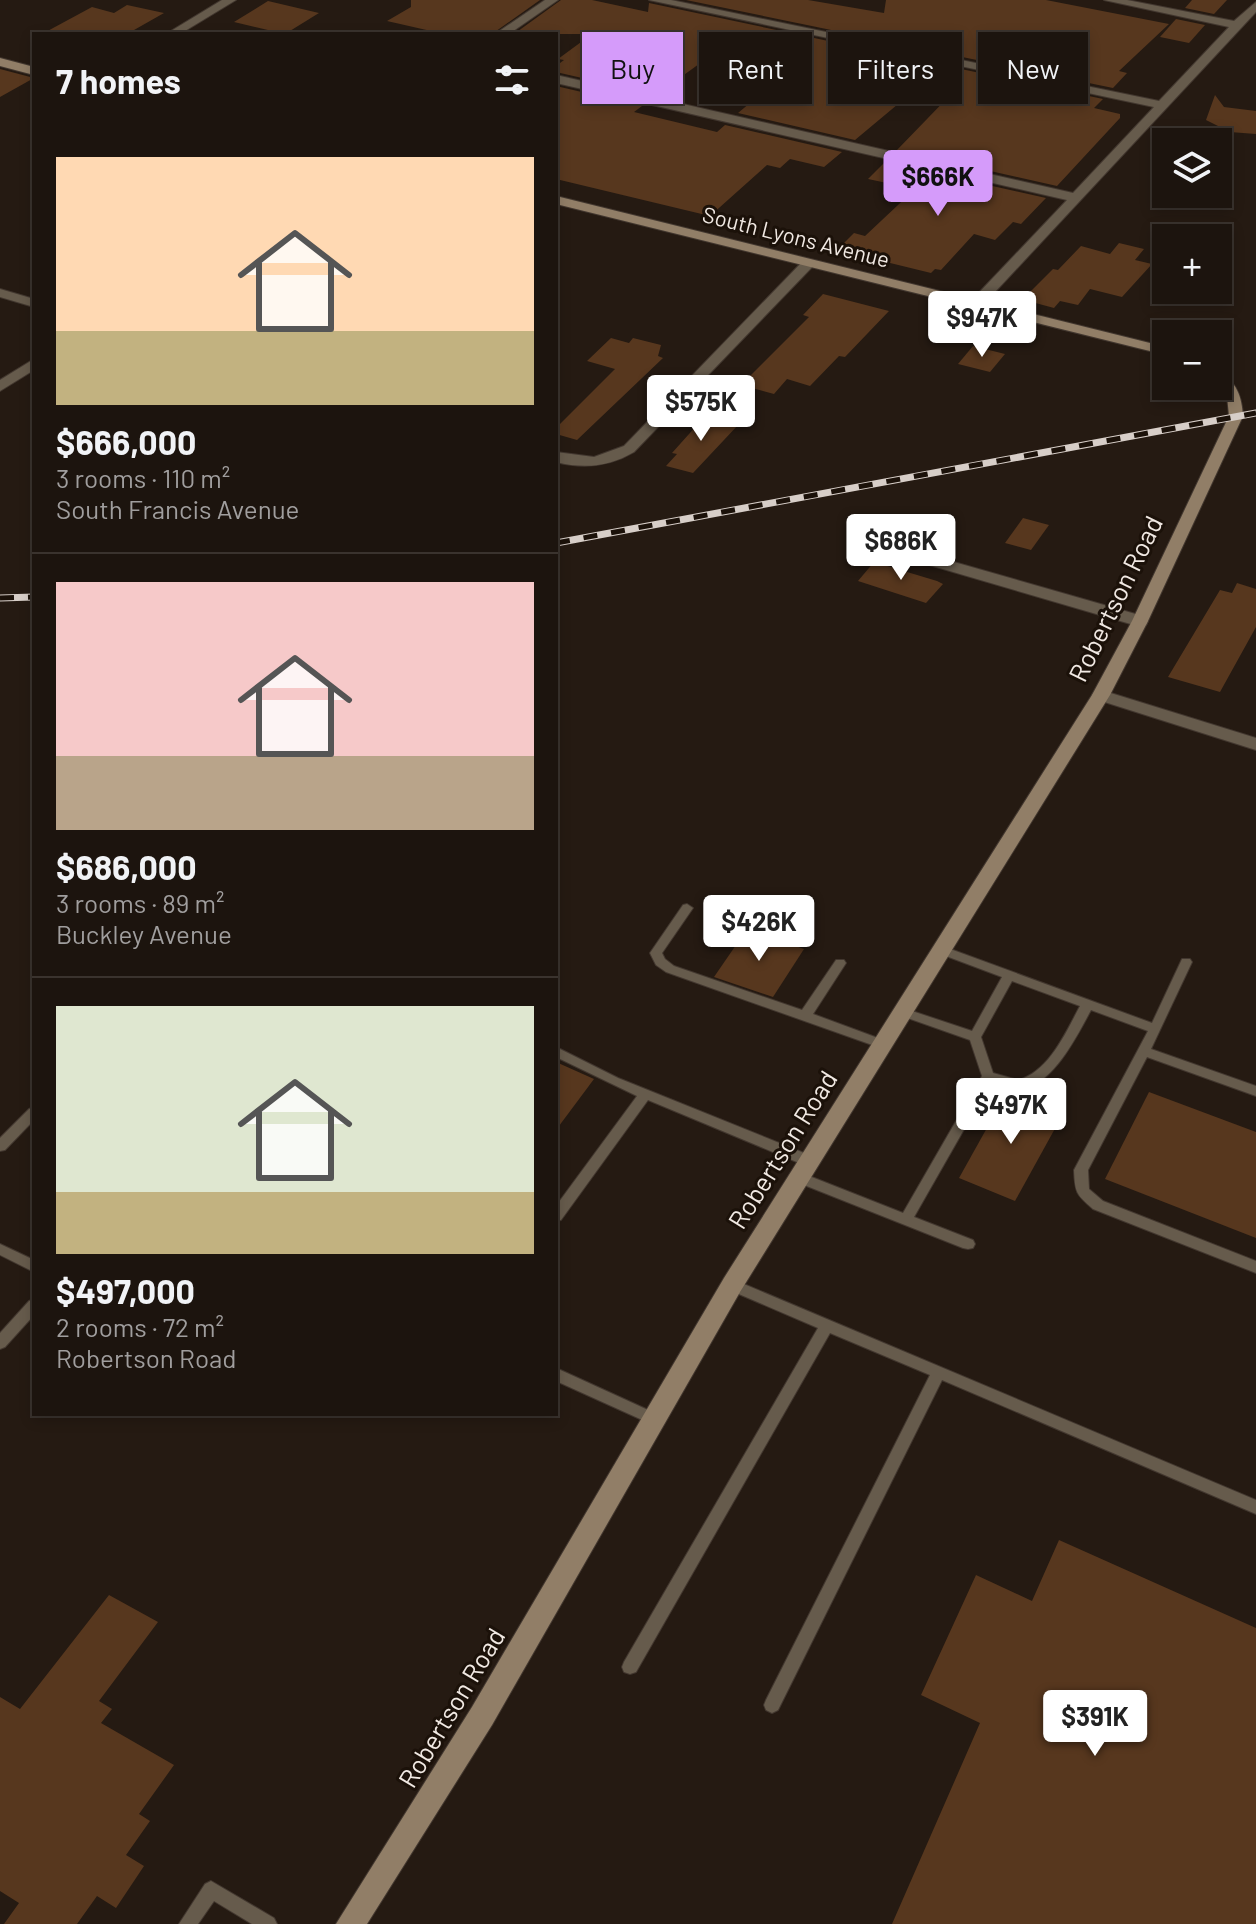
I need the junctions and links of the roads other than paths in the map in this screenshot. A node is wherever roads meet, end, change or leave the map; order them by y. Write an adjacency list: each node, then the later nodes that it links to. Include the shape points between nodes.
1 (230, 0): 7 (street)
2 (552, 0): 8 (street)
3 (655, 0): 12 (street)
4 (1110, 0): 6 (street)
5 (1256, 5): 6 (street)
6 (1236, 25): 12 (street)
7 (175, 32)
8 (504, 32)
9 (0, 62): 10 (street)
10 (32, 70)
11 (558, 79): 13 (street)
12 (1160, 105): 13 (street)
13 (1077, 198): 18 (street)
14 (558, 200): 15 (street, South Lyons Avenue)
15 (809, 263): 18 (street, South Lyons Avenue); 23 (street, via 629,449 600,462)
16 (0, 293): 17 (street)
17 (32, 302)
18 (976, 304): 19 (street, South Lyons Avenue)
19 (1152, 348)
20 (32, 364): 21 (street)
21 (0, 387)
22 (1232, 393): 25 (street, Robertson Road, via 1236,416)
23 (558, 457)
24 (884, 547): 25 (street)
25 (1140, 621): 26 (street, Robertson Road)
26 (1101, 695): 27 (street); 29 (street, Robertson Road)
27 (1256, 744)
28 (687, 908): 35 (lane, via 656,953 660,962)
29 (942, 950): 32 (lane); 34 (street, Robertson Road)
30 (1186, 962): 36 (lane)
31 (840, 963): 35 (lane)
32 (1009, 975): 33 (lane); 37 (lane)
33 (1087, 1005): 36 (lane); 41 (lane, via 1063,1048 1030,1082 1017,1086)
34 (903, 1012): 37 (lane); 38 (street, Robertson Road)
35 (805, 1016): 38 (lane)
36 (1155, 1029): 39 (lane)
37 (975, 1037): 41 (lane)
38 (882, 1044): 46 (street, Robertson Road)
39 (1143, 1051): 42 (lane); 52 (lane, via 1081,1170 1082,1191 1098,1205)
40 (558, 1053): 43 (lane)
41 (988, 1076): 48 (lane)
42 (1256, 1091)
43 (645, 1095): 46 (lane); 47 (lane)
44 (32, 1114): 45 (lane)
45 (0, 1146)
46 (804, 1169): 48 (lane); 53 (street, Robertson Road)
47 (558, 1213)
48 (906, 1219): 49 (lane)
49 (968, 1244)
50 (0, 1249): 51 (lane)
51 (32, 1265)
52 (1256, 1267)
53 (732, 1285): 55 (lane); 59 (street, Robertson Road)
54 (32, 1307): 56 (lane)
55 (827, 1325): 57 (lane); 61 (lane)
56 (0, 1343)
57 (939, 1372): 60 (lane); 62 (lane)
58 (558, 1375): 59 (lane)
59 (654, 1419): 65 (street, Robertson Road, via 482,1716)
60 (1256, 1507)
61 (630, 1667)
62 (772, 1705)
63 (188, 1924): 64 (lane, via 211,1890)
64 (268, 1924)
65 (350, 1924)

